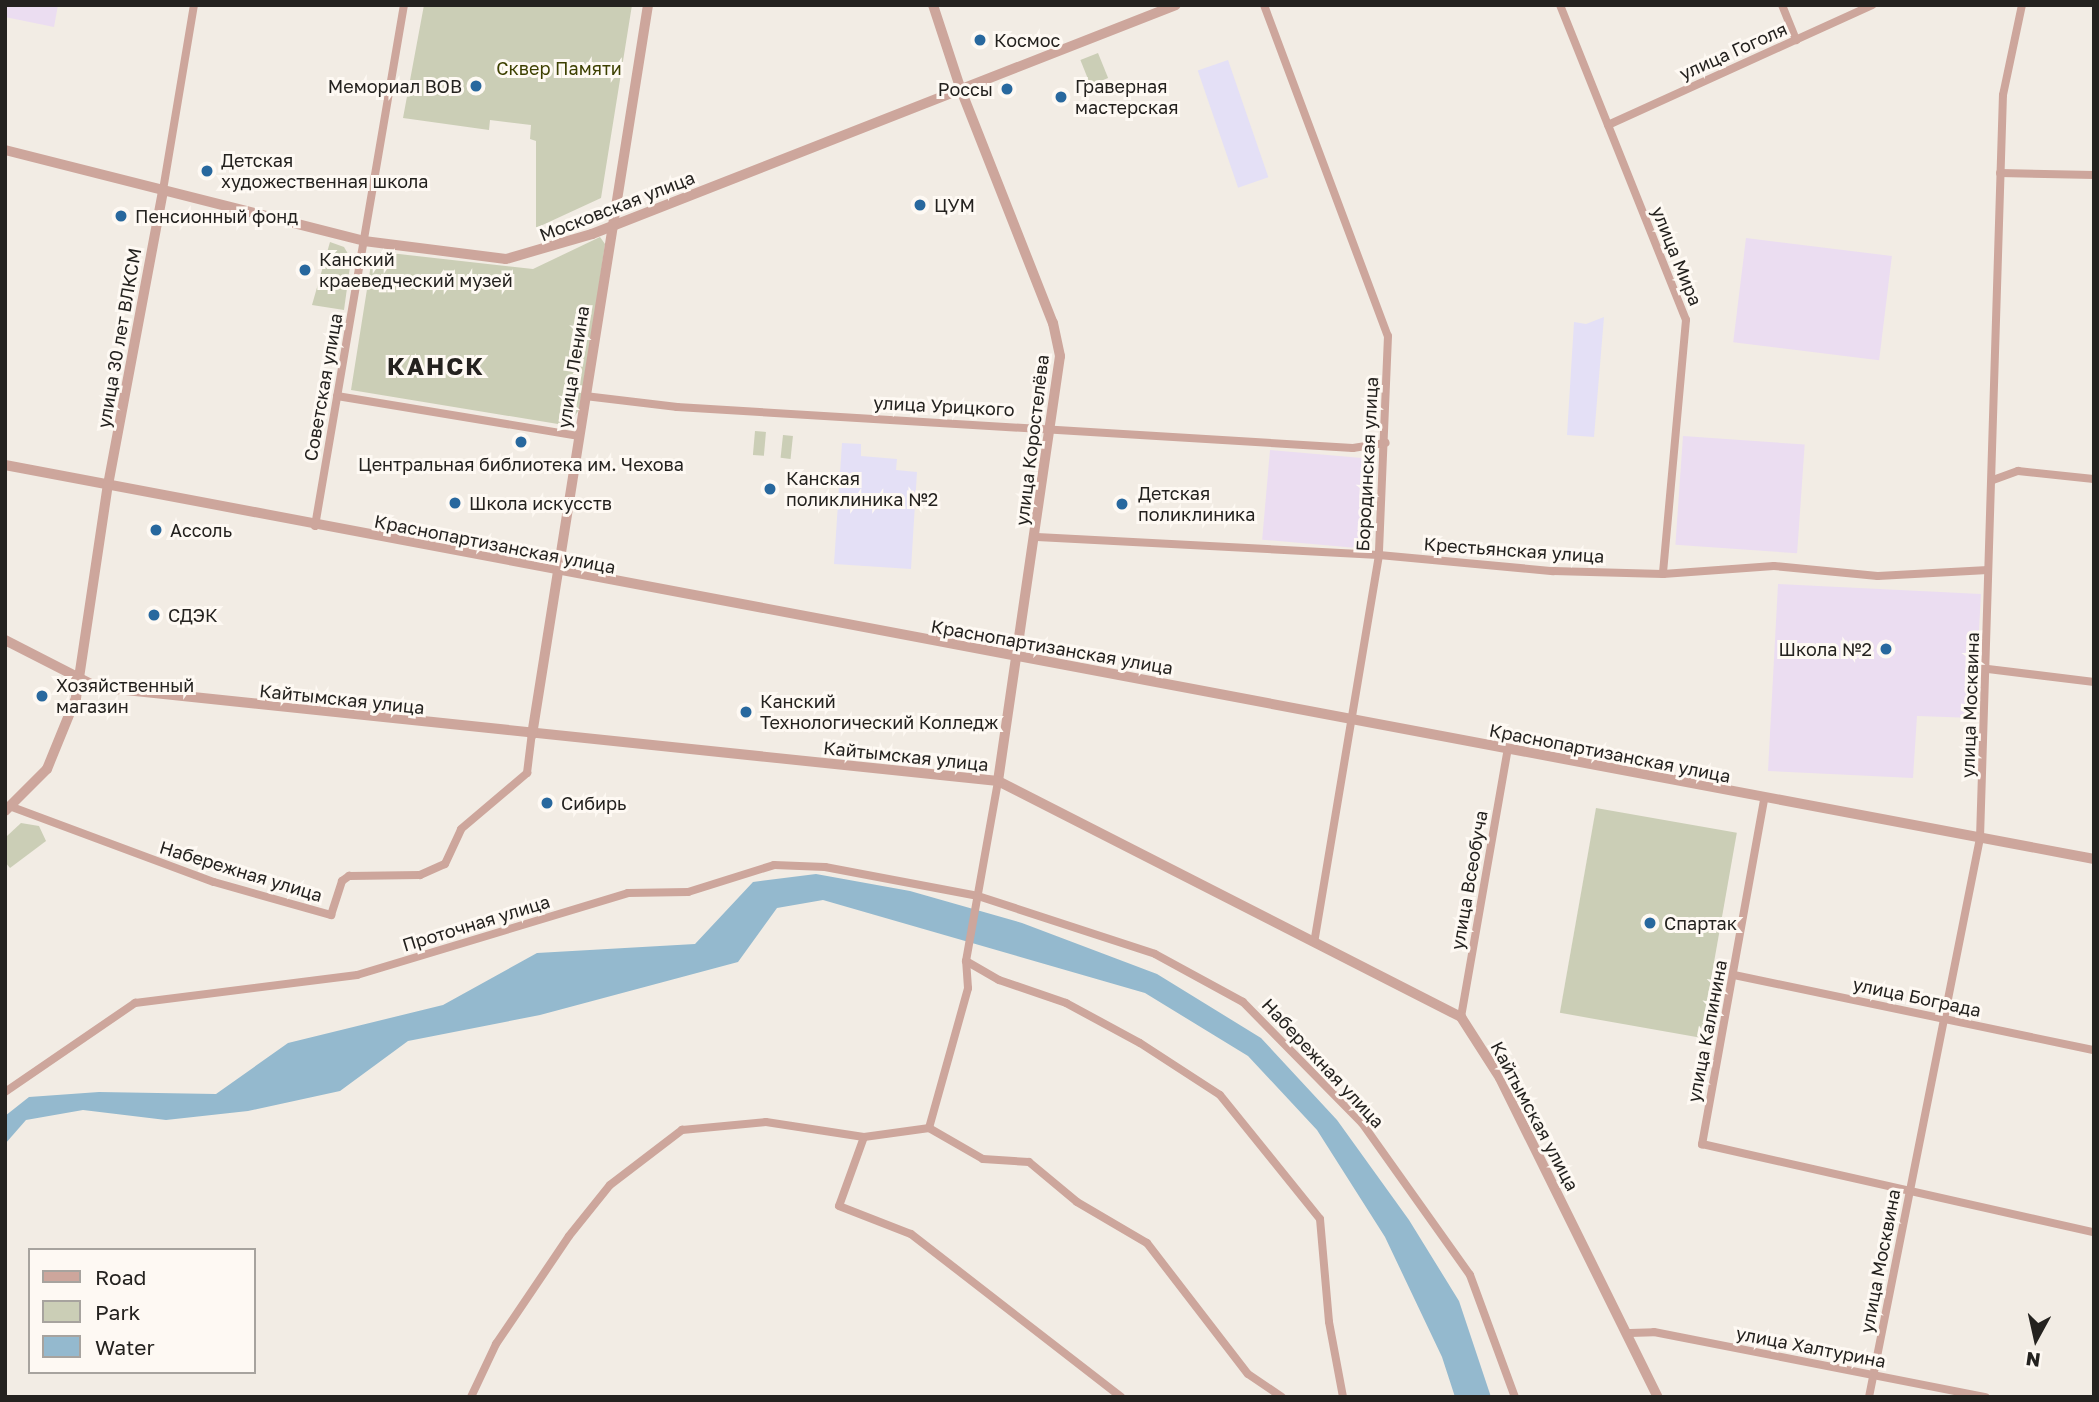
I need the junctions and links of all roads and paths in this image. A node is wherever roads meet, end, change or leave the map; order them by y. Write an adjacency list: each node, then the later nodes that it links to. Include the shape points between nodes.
1 (194, 5): 17 (street, улица 30 лет ВЛКСМ)
2 (404, 5): 19 (street, Советская улица)
3 (648, 5): 18 (street, улица Ленина, via 620,200)
4 (933, 5): 12 (street, улица Коростелёва)
5 (1176, 5): 12 (street, Московская улица)
6 (1264, 5): 24 (street, Бородинская улица, via 1388,336)
7 (1560, 5): 13 (street, улица Мира)
8 (1782, 5): 11 (street)
9 (1872, 5): 11 (street, улица Гоголя)
10 (2022, 5): 15 (street, улица Москвина, via 2003,95)
11 (1796, 40): 13 (street, улица Гоголя)
12 (961, 90): 18 (street, Московская улица); 22 (street, улица Коростелёва, via 1058,340)
13 (1608, 125): 34 (street, улица Мира, via 1686,320)
14 (5, 150): 17 (street, Московская улица)
15 (2000, 173): 16 (street); 27 (street, улица Москвина)
16 (2094, 175)
17 (163, 190): 19 (street, Московская улица); 28 (street, улица 30 лет ВЛКСМ)
18 (611, 225): 19 (street, Московская улица, via 528,256 506,259); 21 (street, улица Ленина)
19 (364, 241): 20 (street, Советская улица)
20 (337, 396): 23 (street); 29 (street, Советская улица)
21 (584, 397): 22 (street, улица Урицкого, via 677,407); 23 (street, улица Ленина)
22 (1052, 427): 24 (street, улица Урицкого, via 1353,448); 30 (street, улица Коростелёва)
23 (579, 436): 33 (street, улица Ленина)
24 (1386, 443): 31 (street, Бородинская улица)
25 (5, 465): 28 (street, Краснопартизанская улица)
26 (2094, 479): 27 (street, via 2018,471)
27 (1993, 480): 32 (street, улица Москвина)
28 (108, 485): 29 (street, Краснопартизанская улица); 38 (street, улица 30 лет ВЛКСМ)
29 (315, 526): 33 (street, Краснопартизанская улица)
30 (1037, 537): 31 (street, Крестьянская улица); 36 (street, улица Коростелёва)
31 (1379, 555): 34 (street, Крестьянская улица, via 1553,571); 40 (street, Бородинская улица)
32 (1988, 570): 34 (street, Крестьянская улица, via 1878,576 1774,566); 37 (street, улица Москвина)
33 (557, 572): 36 (street, Краснопартизанская улица); 41 (street, улица Ленина)
34 (1663, 574)
35 (5, 640): 38 (street, Кайтымская улица)
36 (1017, 657): 40 (street, Краснопартизанская улица); 43 (street, улица Коростелёва)
37 (1988, 669): 39 (street); 46 (street, улица Москвина)
38 (79, 678): 41 (street, Кайтымская улица, via 97,687); 45 (street, улица 30 лет ВЛКСМ, via 67,726 47,769)
39 (2094, 682)
40 (1352, 718): 42 (street, Краснопартизанская улица); 49 (street, Бородинская улица)
41 (532, 735): 43 (street, Кайтымская улица); 45 (street, Набережная улица, via 527,773 461,829 445,864 420,875 349,876 342,881 331,915 214,883)
42 (1508, 748): 44 (street, Краснопартизанская улица); 52 (street, улица Всеобуча)
43 (998, 782): 48 (street, улица Коростелёва); 49 (street, Кайтымская улица)
44 (1764, 800): 46 (street, Краснопартизанская улица); 51 (street, улица Калинина)
45 (9, 809)
46 (1980, 838): 47 (street, Краснопартизанская улица); 53 (street, улица Москвина)
47 (2094, 859)
48 (978, 896): 50 (street, улица Коростелёва); 55 (street, Проточная улица, via 825,867 774,865 688,892 628,893 358,975 135,1003); 66 (street, Набережная улица, via 1156,954 1243,1002 1362,1123 1470,1275)
49 (1314, 942): 52 (street, Кайтымская улица)
50 (966, 961): 56 (street, улица Коростелёва, via 968,988); 65 (street, via 999,980 1066,1003 1140,1043 1220,1095 1320,1219 1329,1322)
51 (1734, 975): 53 (street, улица Бограда); 58 (street, улица Калинина, via 1702,1144)
52 (1461, 1017): 60 (street, Кайтымская улица, via 1500,1078)
53 (1946, 1019): 54 (street, улица Бограда); 58 (street, улица Москвина)
54 (2094, 1050)
55 (5, 1092)
56 (929, 1129): 57 (street); 64 (street, via 983,1158 1029,1162 1077,1202 1147,1243 1248,1374)
57 (864, 1137): 62 (street, via 766,1122 682,1130 610,1185 569,1236 496,1345); 63 (street, via 839,1206 911,1234)
58 (1910, 1191): 59 (street); 61 (street, улица Москвина)
59 (2094, 1232)
60 (1630, 1333): 61 (street, улица Халтурина, via 1654,1332); 67 (street, Кайтымская улица)
61 (1873, 1375): 68 (street, улица Москвина); 69 (street, улица Халтурина)
62 (471, 1397)
63 (1121, 1397)
64 (1282, 1397)
65 (1343, 1397)
66 (1515, 1397)
67 (1658, 1397)
68 (1869, 1397)
69 (1986, 1397)

